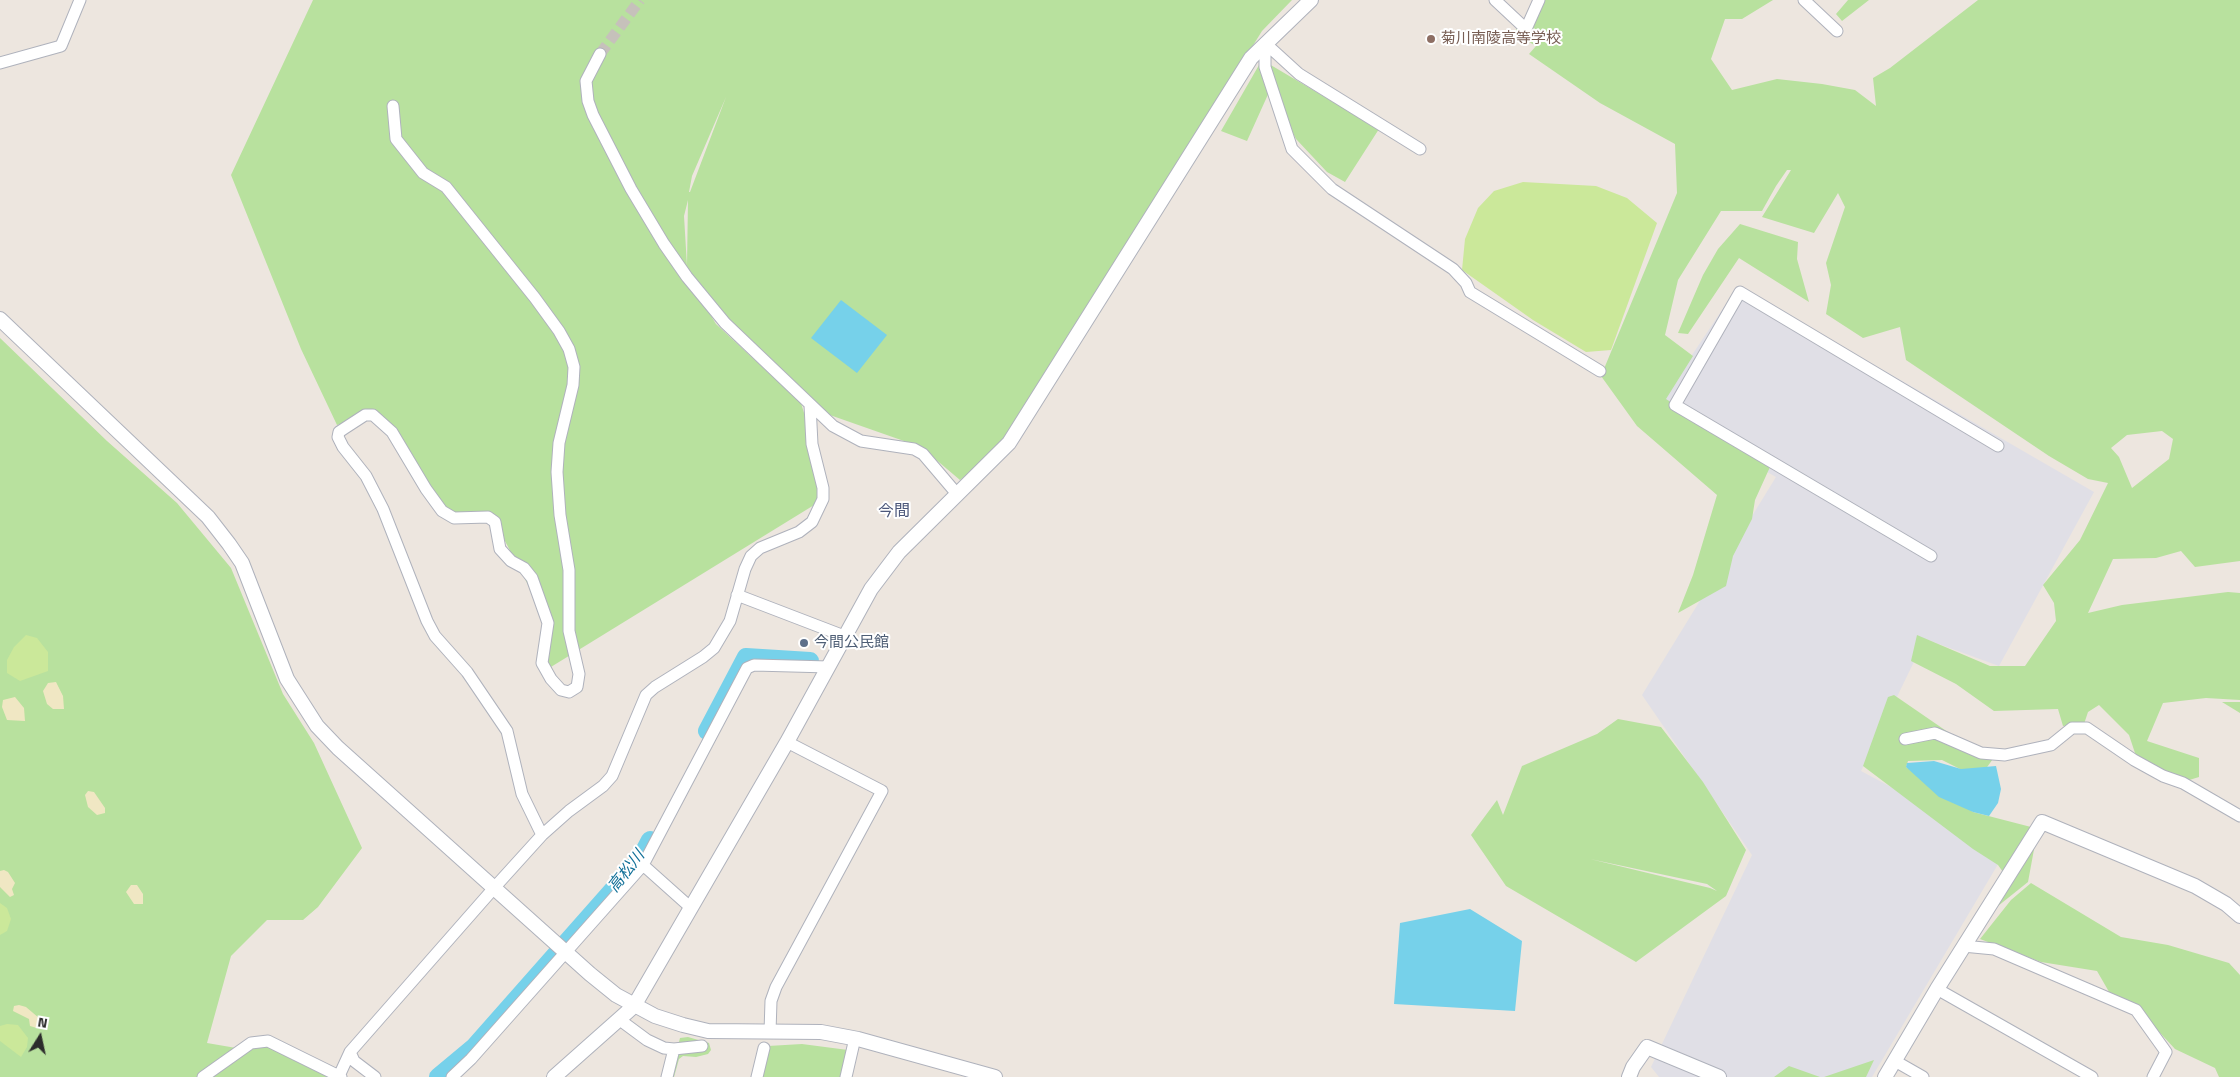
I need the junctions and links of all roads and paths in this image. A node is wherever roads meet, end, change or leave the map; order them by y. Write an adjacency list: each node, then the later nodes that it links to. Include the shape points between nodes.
1 (80, 0): 9 (street, via 61,46)
2 (1311, 0): 7 (street)
3 (1495, 0): 4 (street, via 1526,29)
4 (1540, 0)
5 (1804, 0): 6 (street)
6 (1837, 31)
7 (1265, 43): 11 (street, via 1299,74); 13 (street, via 1265,67 1292,149 1332,189 1453,269 1470,292); 16 (street, via 1229,89 1008,443)
8 (600, 54): 14 (street, via 586,81 588,101 631,188 664,244 726,323)
9 (0, 64)
10 (393, 106): 24 (street, via 396,139 423,173 446,187 535,298 559,331 574,367 573,385 559,443 557,472 569,570 569,631 579,674 577,687 569,692 561,690 542,663 548,623 532,578 500,550 494,522 488,517 454,518 442,511 392,432 373,415 364,416 339,432 338,437 366,476 383,509 426,621 467,672 507,731 522,794)
11 (1420, 149)
12 (0, 319): 26 (street, via 219,530 242,563 287,679 317,726)
13 (1600, 371)
14 (810, 405): 16 (street, via 833,426 861,441 914,449); 18 (street, via 812,444 823,488 819,510 812,522 800,532 760,548 751,556)
15 (1998, 446): 17 (street, via 1740,292 1675,405)
16 (958, 494): 19 (street, via 884,570)
17 (1931, 556)
18 (738, 594): 19 (street); 24 (street, via 730,621 714,648 646,695 612,776)
19 (844, 636): 20 (street)
20 (829, 667): 22 (street); 25 (street, via 754,665 747,668)
21 (1905, 739): 23 (street, via 1935,733 1981,753 2004,756 2051,745 2072,728 2087,728 2134,760 2183,783)
22 (787, 742): 27 (street); 34 (street, via 882,791 776,987 771,1001)
23 (2240, 816)
24 (542, 835): 26 (street)
25 (642, 865): 27 (street); 30 (street)
26 (494, 888): 30 (street); 39 (street)
27 (690, 907): 32 (street)
28 (2240, 916): 29 (street, via 2195,886 2042,822)
29 (1964, 946): 31 (street); 55 (street, via 1994,949 2136,1010 2166,1052)
30 (562, 949): 32 (street, via 616,995); 44 (street, via 471,1060)
31 (1937, 989): 40 (street); 54 (street)
32 (634, 1006): 33 (street); 34 (street, via 655,1016 708,1031)
33 (620, 1020): 38 (street, via 647,1040); 45 (street)
34 (770, 1032): 35 (street, via 821,1032)
35 (855, 1038): 48 (street); 49 (street)
36 (702, 1046): 38 (street)
37 (764, 1048): 47 (street)
38 (674, 1050): 46 (street)
39 (350, 1052): 41 (street); 43 (street, via 354,1061)
40 (1895, 1061): 52 (street); 53 (street)
41 (340, 1076): 42 (street, via 268,1041 251,1043)
42 (202, 1077)
43 (375, 1077)
44 (452, 1077)
45 (554, 1077)
46 (667, 1077)
47 (757, 1077)
48 (846, 1077)
49 (995, 1077)
50 (1629, 1077): 51 (street, via 1647,1047)
51 (1719, 1077)
52 (1886, 1077)
53 (1923, 1077)
54 (2092, 1077)
55 (2153, 1077)

